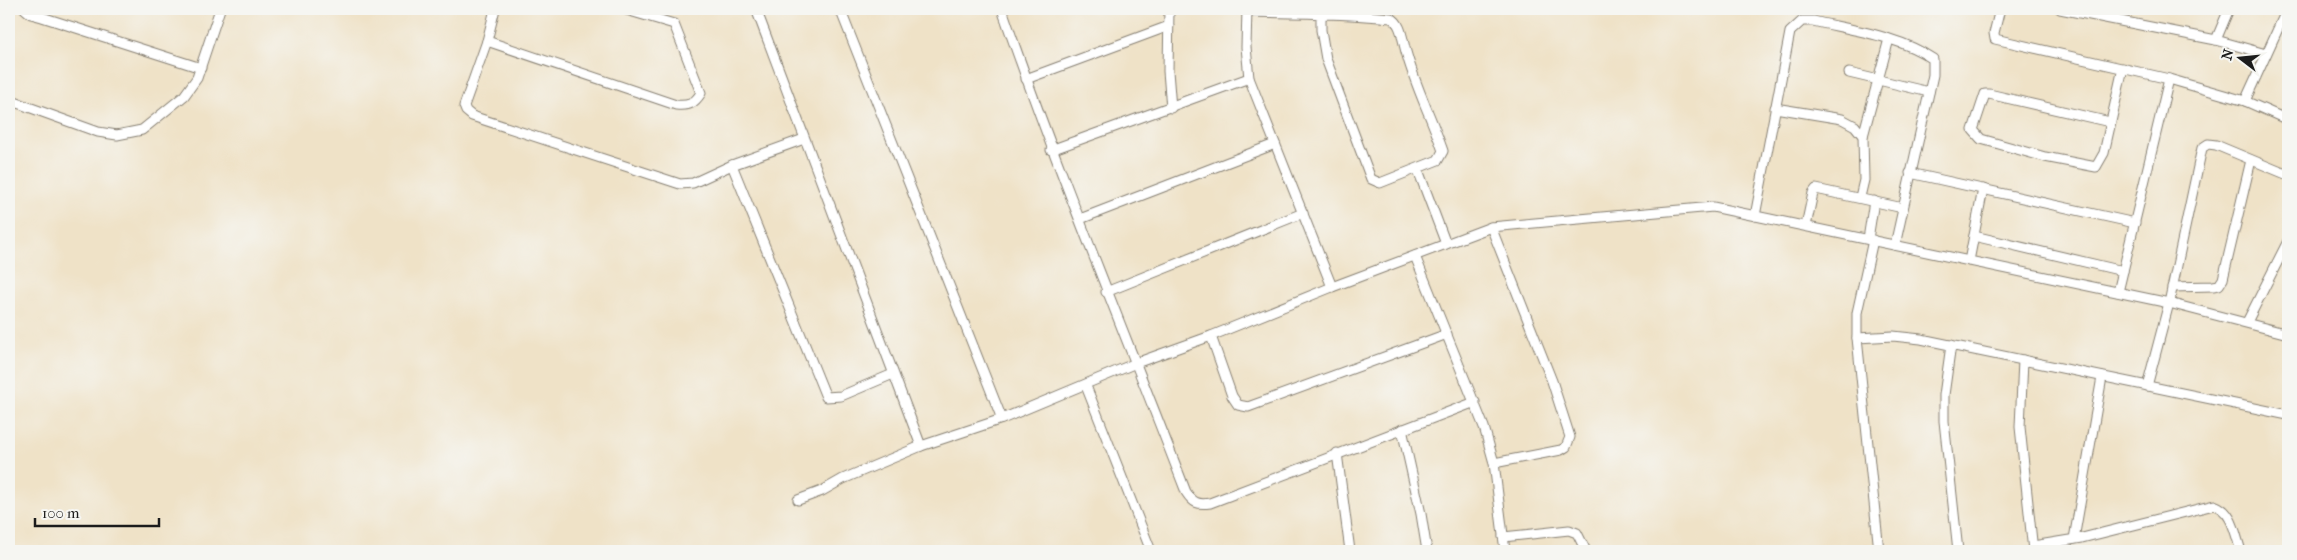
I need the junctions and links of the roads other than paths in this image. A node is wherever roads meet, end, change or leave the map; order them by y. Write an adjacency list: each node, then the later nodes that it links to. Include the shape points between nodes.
1 (26, 9): 21 (street)
2 (220, 9): 21 (street)
3 (495, 9): 19 (street)
4 (623, 9): 14 (street)
5 (756, 9): 36 (street)
6 (840, 9): 81 (street)
7 (1004, 9): 25 (street)
8 (1169, 9): 16 (street)
9 (2000, 9): 22 (street, via 1995,39)
10 (2060, 9): 18 (street)
11 (2229, 9): 18 (street)
12 (2287, 9): 20 (street)
13 (1247, 10): 15 (street); 24 (street)
14 (643, 12): 19 (street, via 674,24 701,92 696,101 687,106)
15 (1321, 13): 41 (street, via 1326,59 1371,179 1380,183); 41 (street, via 1391,18 1398,23 1409,64 1442,151 1438,160)
16 (1168, 26): 25 (street); 31 (street)
17 (1889, 40): 27 (street); 28 (street, via 1922,51 1933,59); 32 (street, via 1802,21 1790,32)
18 (2216, 40): 20 (street)
19 (487, 41): 40 (street, via 464,106 472,116 680,184 693,183)
20 (2266, 54): 30 (street)
21 (201, 68): 29 (street, via 184,96 148,126 128,134 98,132)
22 (2123, 68): 26 (street); 34 (street)
23 (1849, 74): 27 (street)
24 (1249, 78): 31 (street); 37 (street)
25 (1026, 79): 38 (street)
26 (2169, 79): 30 (street); 51 (street)
27 (1879, 80): 28 (street); 35 (street)
28 (1929, 92): 42 (street)
29 (9, 100)
30 (2245, 101): 33 (street)
31 (1172, 108): 38 (street)
32 (1775, 108): 35 (street, via 1842,119 1856,126); 49 (street)
33 (2288, 120)
34 (2110, 122): 34 (street, via 2104,153 2096,167 1981,139 1973,130 1985,94)
35 (1864, 136): 45 (street, via 1864,180)
36 (804, 139): 40 (street); 75 (street)
37 (1275, 144): 48 (street); 50 (street)
38 (1051, 150): 50 (street)
39 (2251, 160): 43 (street); 63 (street, via 2223,279 2219,285 2213,286); 63 (street, via 2216,145 2208,144 2202,148)
40 (732, 165): 75 (street, via 826,397 841,396)
41 (1418, 170): 57 (street)
42 (1910, 173): 44 (street); 47 (street)
43 (2288, 175)
44 (1983, 190): 51 (street); 54 (street)
45 (1860, 197): 46 (street); 52 (street, via 1816,189)
46 (1874, 201): 47 (street); 55 (street)
47 (1903, 208): 58 (street)
48 (1303, 213): 62 (street); 64 (street)
49 (1755, 216): 52 (street); 53 (street, via 1713,207)
50 (1080, 219): 64 (street)
51 (2135, 223): 61 (street)
52 (1806, 226): 55 (street)
53 (1491, 227): 57 (street); 85 (street, via 1552,381 1570,437 1561,450)
54 (1974, 236): 60 (street); 61 (street)
55 (1870, 240): 58 (street); 71 (street, via 1857,313)
56 (2288, 242): 67 (street)
57 (1446, 244): 59 (street)
58 (1895, 245): 60 (street)
59 (1415, 256): 62 (street); 68 (street)
60 (1969, 260): 65 (street)
61 (2123, 271): 65 (street)
62 (1332, 287): 70 (street)
63 (2172, 287): 66 (street)
64 (1106, 292): 74 (street)
65 (2118, 292): 66 (street)
66 (2169, 302): 67 (street); 78 (street)
67 (2246, 322): 69 (street)
68 (1447, 334): 70 (street, via 1248,407 1238,405 1232,396); 79 (street)
69 (2288, 334)
70 (1211, 336): 74 (street)
71 (1857, 338): 72 (street, via 1893,336); 95 (street)
72 (1951, 345): 73 (street); 96 (street, via 1944,421)
73 (2023, 360): 76 (street); 89 (street, via 2020,427)
74 (1136, 363): 77 (street); 84 (street, via 1186,492 1200,505)
75 (893, 374): 83 (street)
76 (2102, 377): 78 (street); 88 (street)
77 (1086, 386): 81 (street); 90 (street)
78 (2147, 386): 80 (street)
79 (1475, 402): 82 (street); 85 (street)
80 (2288, 415)
81 (1002, 419): 83 (street)
82 (1402, 429): 84 (street); 92 (street, via 1420,504)
83 (921, 446): 86 (street)
84 (1337, 453): 91 (street)
85 (1494, 463): 87 (street)
86 (798, 500)
87 (1503, 537): 93 (street); 94 (street, via 1569,530 1577,533)
88 (2074, 539): 89 (street); 97 (street, via 2214,505 2228,513)
89 (2033, 548)
90 (1151, 551)
91 (1350, 551)
92 (1427, 551)
93 (1505, 551)
94 (1586, 551)
95 (1880, 551)
96 (1958, 551)
97 (2240, 551)

